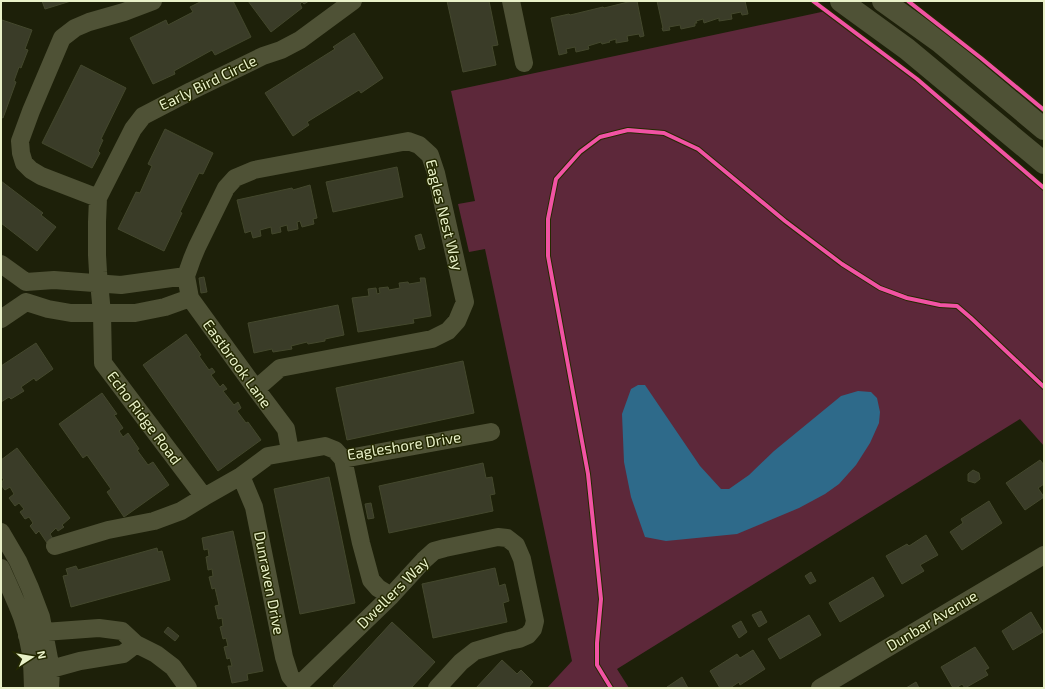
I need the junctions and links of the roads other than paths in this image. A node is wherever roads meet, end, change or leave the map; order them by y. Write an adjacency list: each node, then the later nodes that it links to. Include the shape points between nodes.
1 (153, 1): 9 (street, via 89,22 62,38 20,141 24,163 31,170)
2 (353, 1): 9 (street, Early Bird Circle, via 300,40 143,116 133,129)
3 (512, 1): 6 (street)
4 (841, 1): 8 (street, via 907,49)
5 (883, 1): 7 (street, via 940,42)
6 (524, 63)
7 (1044, 129)
8 (1044, 163)
9 (98, 198): 13 (street, Early Bird Circle)
10 (1, 264): 12 (street)
11 (186, 276): 13 (street, via 120,285); 14 (street, Eastbrook Lane); 18 (street, Eagles Nest Way, via 213,213 226,188 235,178 254,170 408,141 419,145 430,155 465,302 457,321 448,331 432,339 280,368)
12 (26, 282): 13 (street, via 54,280); 15 (street)
13 (99, 284): 16 (street, Echo Ridge Road)
14 (190, 298): 16 (street, via 165,307 135,313); 18 (street, Eastbrook Lane)
15 (26, 302): 16 (street, via 71,313); 17 (street)
16 (102, 314): 23 (street, Echo Ridge Road, via 103,363)
17 (1, 319)
18 (256, 389): 20 (street, Eastbrook Lane, via 286,429)
19 (490, 432): 21 (street, Eagleshore Drive)
20 (290, 452): 21 (street, Eagleshore Drive, via 325,446 335,450); 22 (street, Eagleshore Drive, via 268,456)
21 (343, 459): 28 (street, via 371,580)
22 (241, 476): 23 (street, Eagleshore Drive); 33 (street, Dunraven Drive, via 254,507 284,658 290,676)
23 (204, 497): 25 (street, Eagleshore Drive, via 181,511 154,521 108,530)
24 (1, 532): 29 (street, via 18,561 41,617)
25 (55, 546)
26 (1044, 555): 37 (street, Dunbar Avenue)
27 (1, 568): 29 (street, via 22,617)
28 (390, 596): 33 (street, Dwellers Way); 36 (street, Dwellers Way, via 434,551 498,537 508,538 516,545 522,559 532,604 534,629 520,639 475,651)
29 (36, 634): 30 (street, via 99,628 122,631); 31 (street); 32 (street)
30 (136, 644): 31 (street, via 123,654); 35 (street, via 156,654 172,668)
31 (51, 669): 32 (street); 34 (street)
32 (33, 680)
33 (299, 687)
34 (50, 688)
35 (188, 688)
36 (437, 688)
37 (820, 688)

